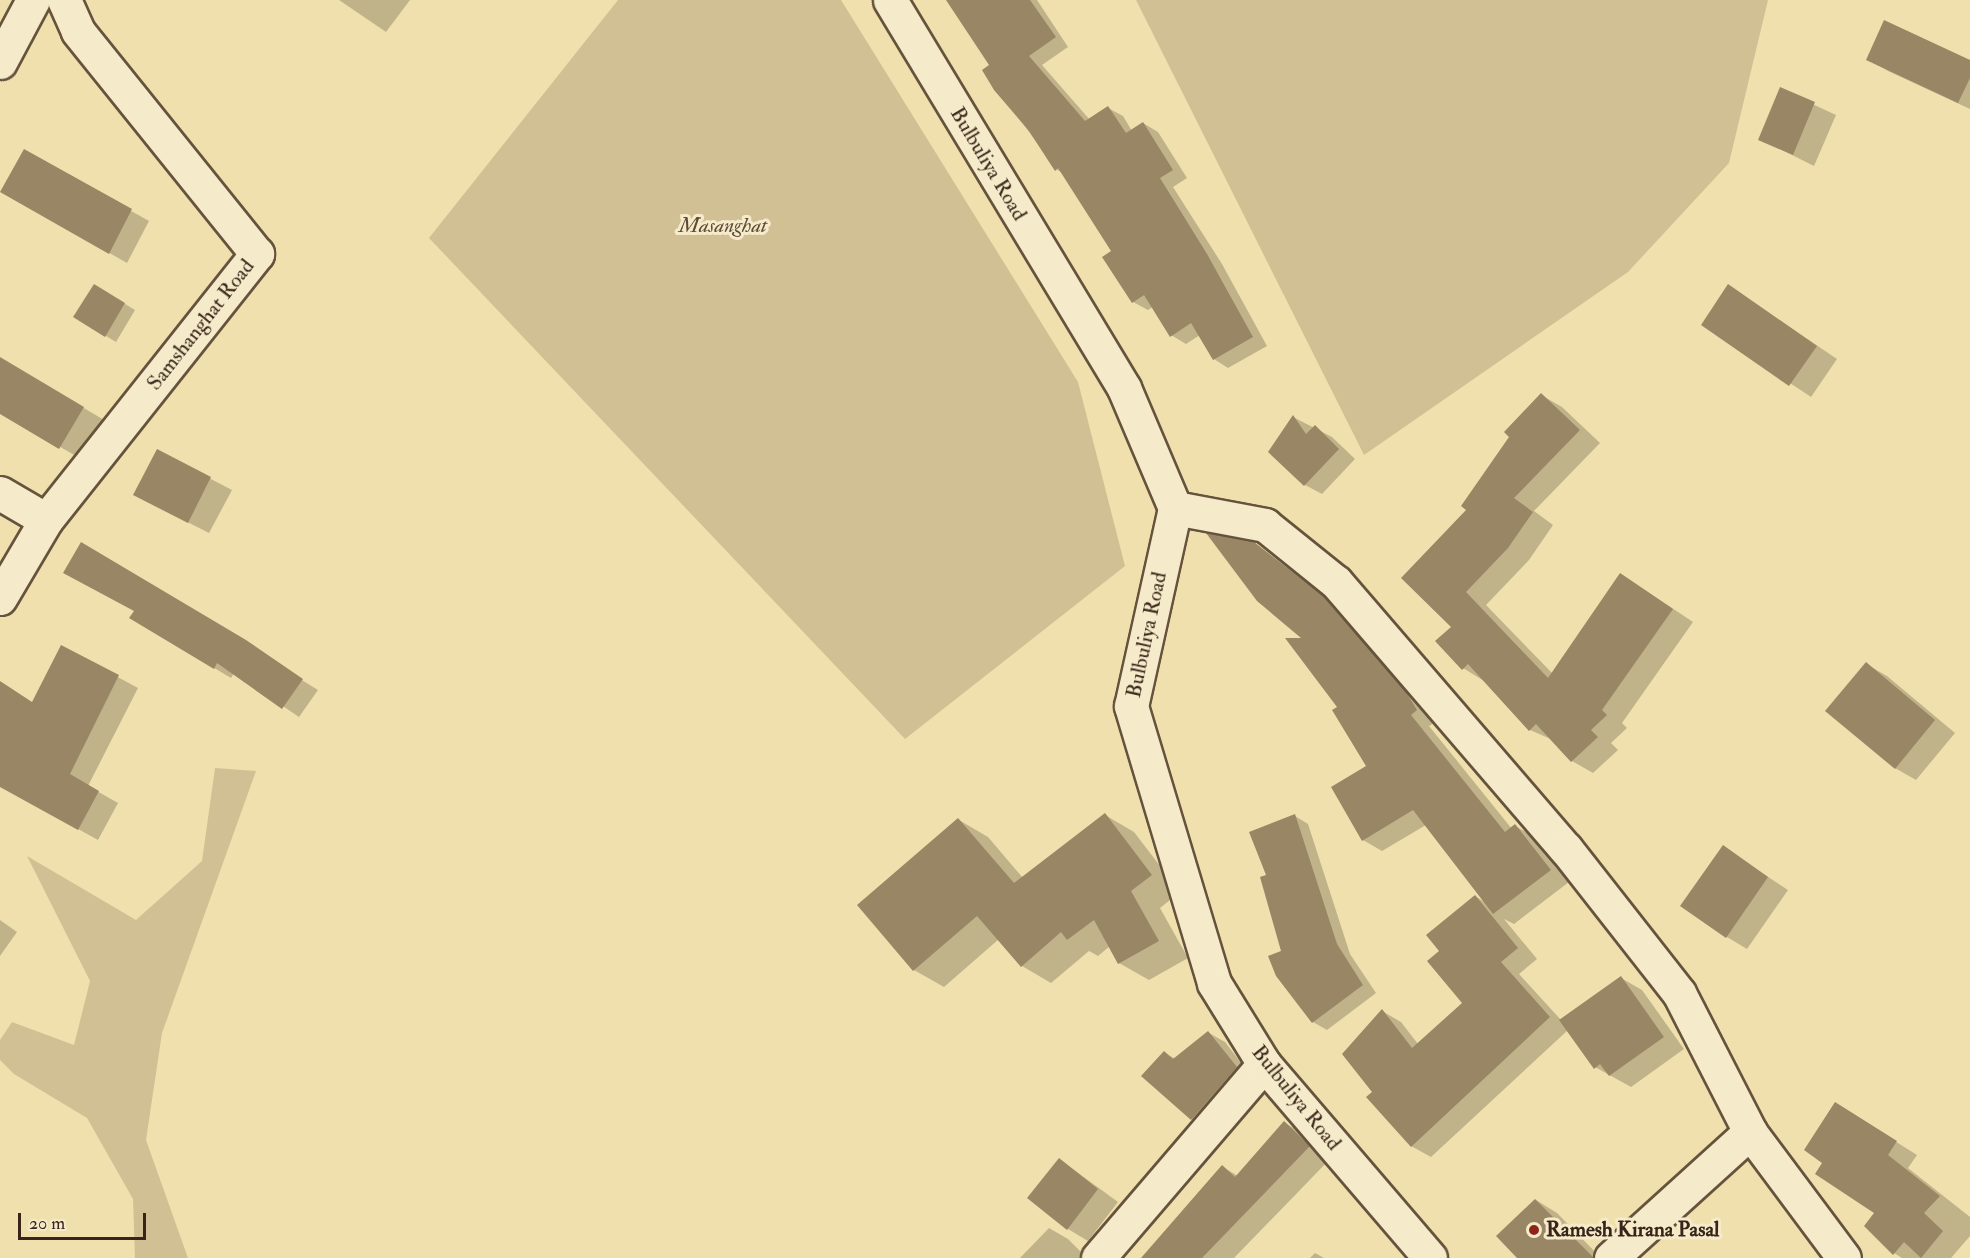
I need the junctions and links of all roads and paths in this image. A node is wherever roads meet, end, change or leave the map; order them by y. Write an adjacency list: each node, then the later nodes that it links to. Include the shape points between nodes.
1 (33, 0): 4 (main road)
2 (64, 0): 7 (main road, Samshanghat Road, via 78,32 257,254)
3 (890, 0): 6 (main road, Bulbuliya Road, via 1124,388)
4 (0, 62)
5 (0, 493): 7 (main road)
6 (1174, 508): 9 (main road, Bulbuliya Road, via 1131,706 1214,983); 10 (main road, via 1265,525 1336,582 1566,849 1679,993)
7 (46, 520): 8 (main road, Samshanghat Road)
8 (0, 598)
9 (1264, 1064): 11 (main road); 12 (main road, Bulbuliya Road)
10 (1750, 1131): 13 (main road); 14 (main road)
11 (1098, 1258)
12 (1430, 1258)
13 (1611, 1258)
14 (1844, 1258)

